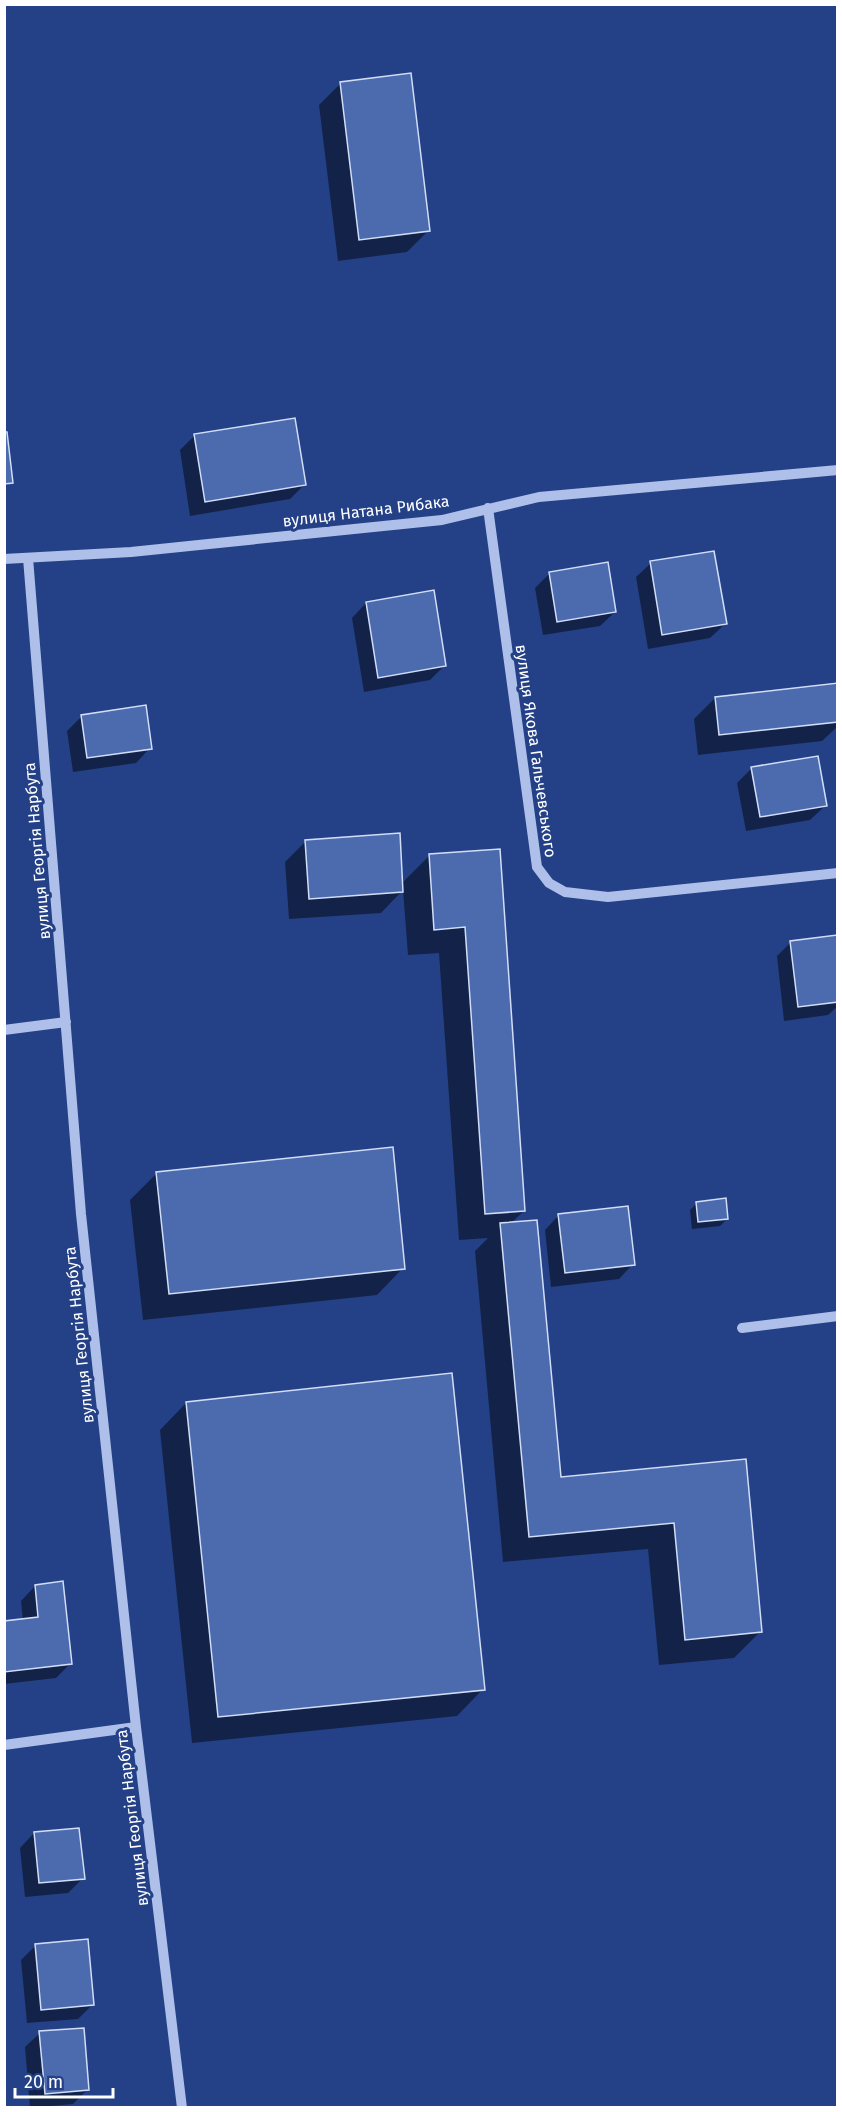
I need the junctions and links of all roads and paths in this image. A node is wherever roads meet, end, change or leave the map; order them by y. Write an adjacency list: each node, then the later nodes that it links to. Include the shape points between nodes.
1 (837, 470): 2 (street, вулиця Натана Рибака, via 539,497)
2 (488, 508): 3 (street, вулиця Натана Рибака, via 442,520 131,552); 5 (street, вулиця Якова Гальчевського, via 537,867 549,883 565,892 608,897)
3 (28, 558): 4 (street, вулиця Натана Рибака); 6 (street, вулиця Георгія Нарбута)
4 (4, 560)
5 (837, 873)
6 (66, 1022): 7 (street); 10 (street, вулиця Георгія Нарбута, via 81,1214)
7 (4, 1030)
8 (837, 1317): 9 (street)
9 (742, 1328)
10 (136, 1727): 11 (street); 12 (street, вулиця Георгія Нарбута)
11 (4, 1744)
12 (182, 2108)

